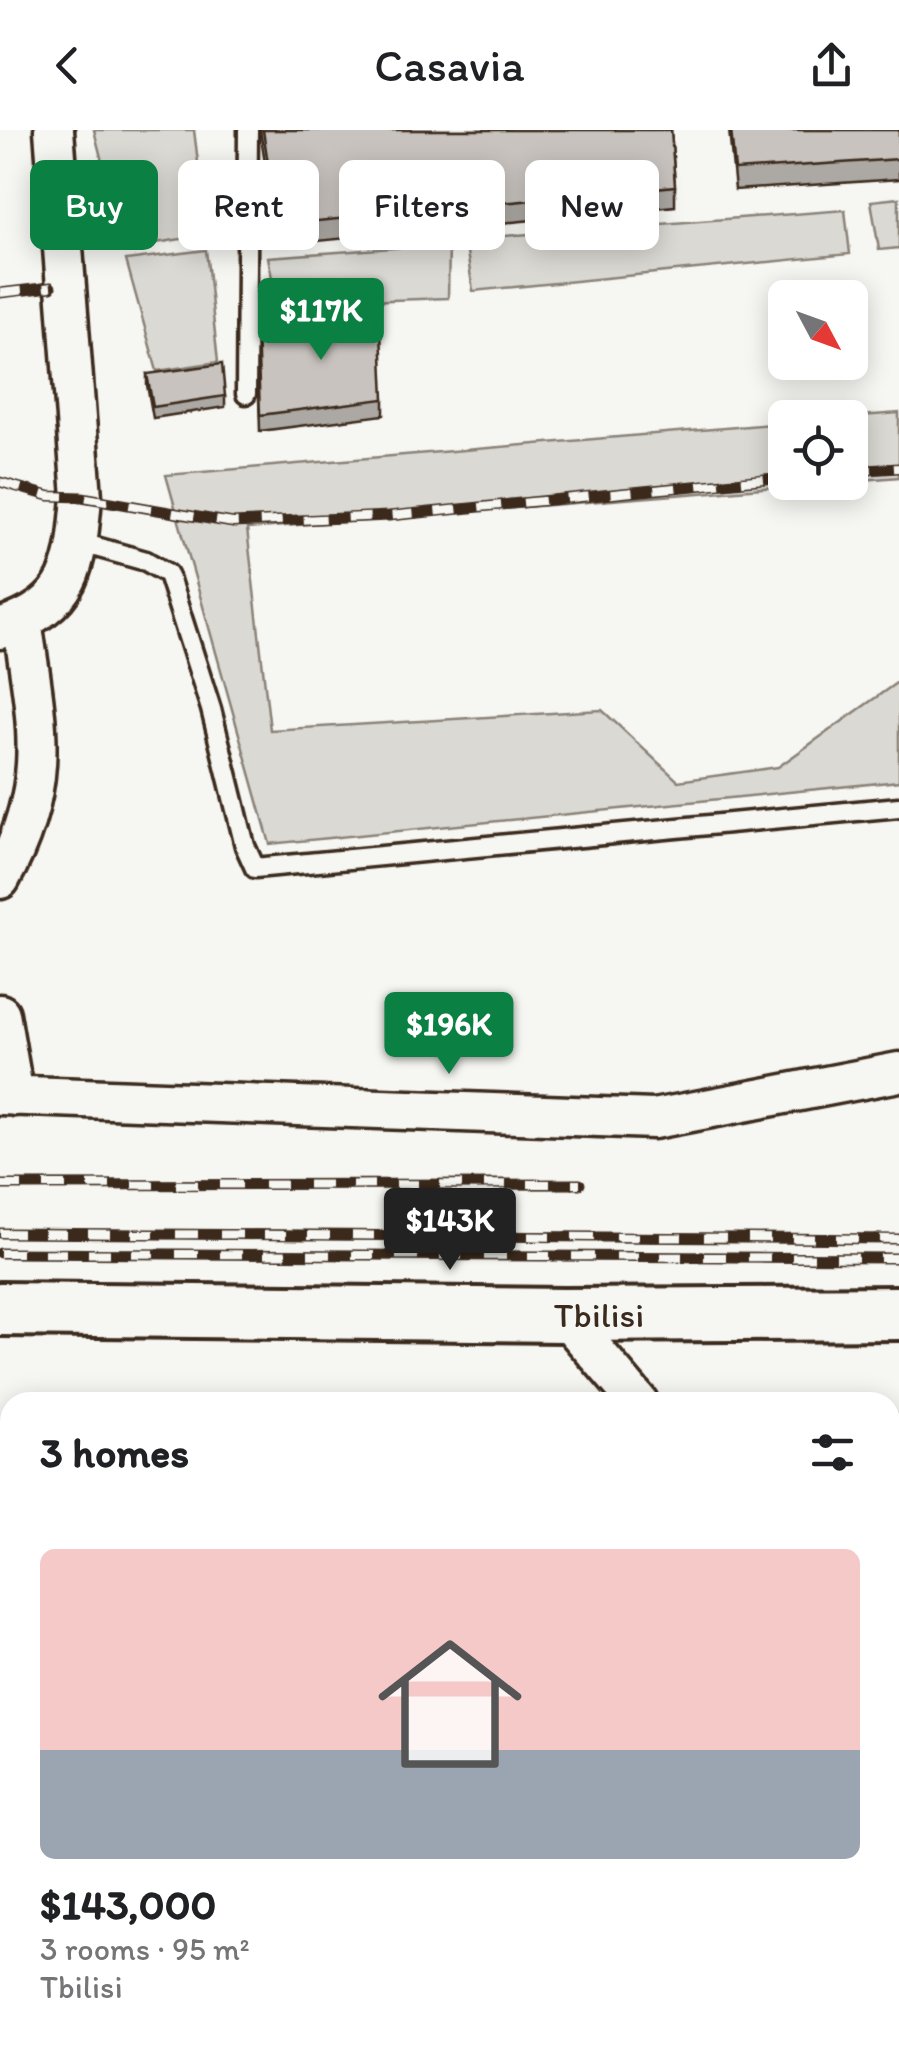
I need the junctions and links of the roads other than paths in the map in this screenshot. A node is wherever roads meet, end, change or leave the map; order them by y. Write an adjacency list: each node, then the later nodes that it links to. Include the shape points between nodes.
1 (54, 130): 4 (street, via 82,497)
2 (248, 130): 3 (lane)
3 (246, 394)
4 (78, 542): 5 (street, via 58,594 37,616); 6 (lane, via 146,560 168,574 255,868)
5 (11, 625): 7 (street, via 39,763 32,810)
6 (899, 808)
7 (0, 879)
8 (0, 1014): 10 (street)
9 (899, 1072): 10 (street, via 654,1118)
10 (7, 1095)
11 (0, 1309): 13 (main road, Tbilisi)
12 (899, 1313): 13 (main road, Tbilisi)
13 (564, 1315): 14 (street)
14 (629, 1392)

